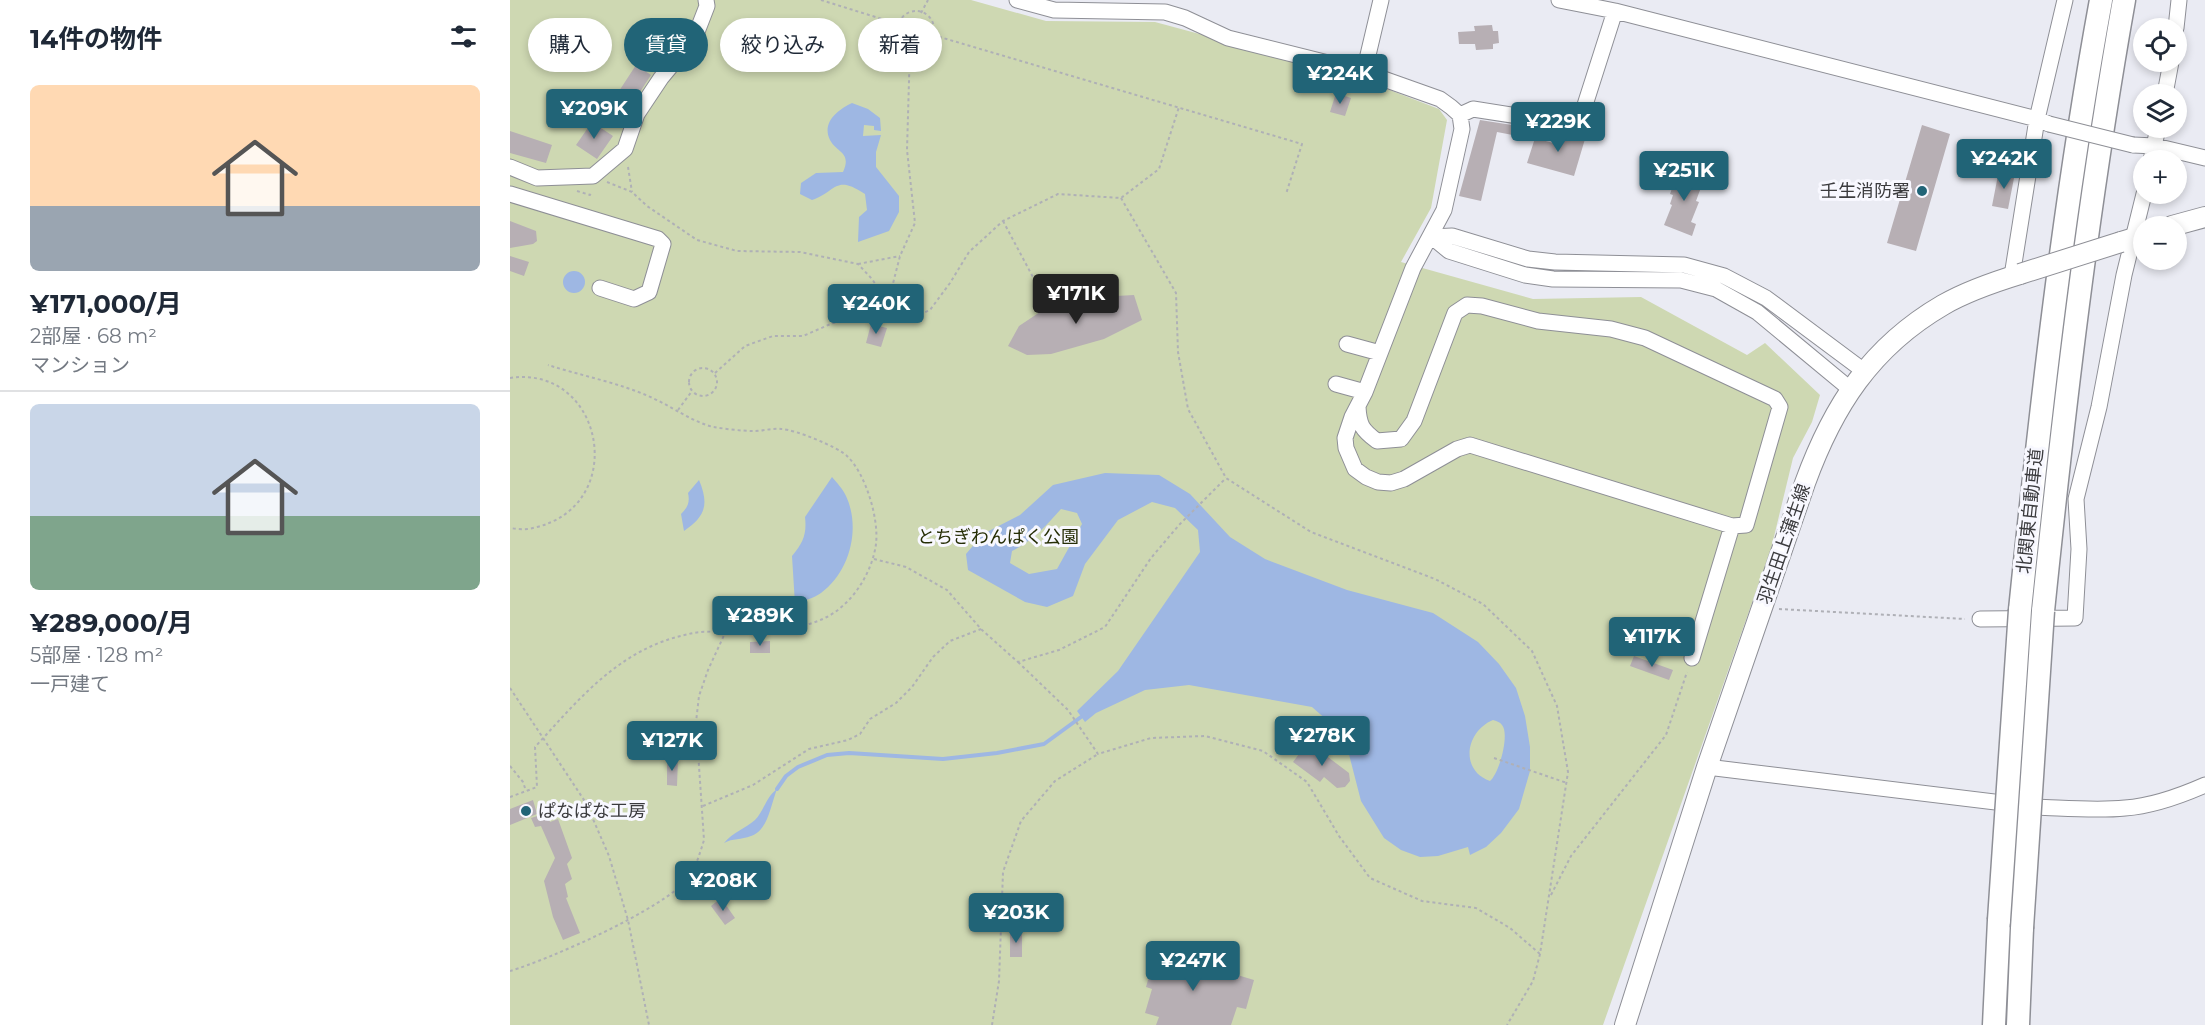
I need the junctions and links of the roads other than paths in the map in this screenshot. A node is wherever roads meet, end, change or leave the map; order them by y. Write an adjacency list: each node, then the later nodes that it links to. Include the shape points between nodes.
1 (706, 0): 17 (street, via 695,37 637,114 625,149 593,176 537,178)
2 (1017, 0): 11 (street, via 1054,10 1165,12 1228,38)
3 (1381, 0): 11 (street)
4 (1559, 0): 9 (street)
5 (2065, 0): 13 (street)
6 (2101, 0): 38 (highway, 北関東自動車道, bridge, via 2075,148 2036,451 2020,610)
7 (2124, 0): 39 (highway, 北関東自動車道, bridge, via 2078,298 2043,611 2022,928)
8 (2179, 0): 10 (street)
9 (1615, 11): 12 (street, via 1584,108 1576,117 1568,121 1537,119 1473,109); 13 (street)
10 (2177, 18)
11 (1364, 72): 12 (street, via 1440,99)
12 (1460, 115): 21 (street, via 1462,129 1444,210)
13 (2043, 122): 14 (street, bridge); 23 (street)
14 (2146, 150)
15 (2187, 156): 16 (street)
16 (2205, 158)
17 (510, 167)
18 (510, 194): 24 (street, via 658,239 663,244 649,292 634,299)
19 (2205, 217): 20 (main road)
20 (2187, 222)
21 (1432, 237): 26 (street, via 1413,268); 27 (street, via 1452,236 1528,259 1684,265 1724,276 1766,298); 29 (street, via 1449,251 1525,275 1553,279 1681,280 1716,289 1757,312)
22 (2133, 239): 23 (main road, 羽生田上蒲生線, bridge); 33 (street, via 2076,499 2079,549 2075,618)
23 (2016, 275): 27 (main road, 羽生田上蒲生線, via 1944,304)
24 (600, 288)
25 (1347, 344): 26 (street)
26 (1380, 353): 30 (street)
27 (1864, 371): 29 (main road, 羽生田上蒲生線)
28 (1336, 384): 30 (street)
29 (1850, 389): 35 (main road, 羽生田上蒲生線, via 1817,448)
30 (1365, 392): 31 (street)
31 (1358, 407): 32 (street, via 1346,448 1355,469 1378,482 1404,479 1470,445); 32 (street, via 1365,432 1377,441 1401,439 1414,421 1455,313 1467,305 1645,338 1775,399 1780,407 1746,525)
32 (1732, 526): 34 (street)
33 (1980, 619)
34 (1692, 658)
35 (1707, 767): 36 (street, via 2075,809 2126,808); 37 (main road, 羽生田上蒲生線)
36 (2205, 785)
37 (1625, 1025)
38 (1994, 1025)
39 (2020, 1025)

